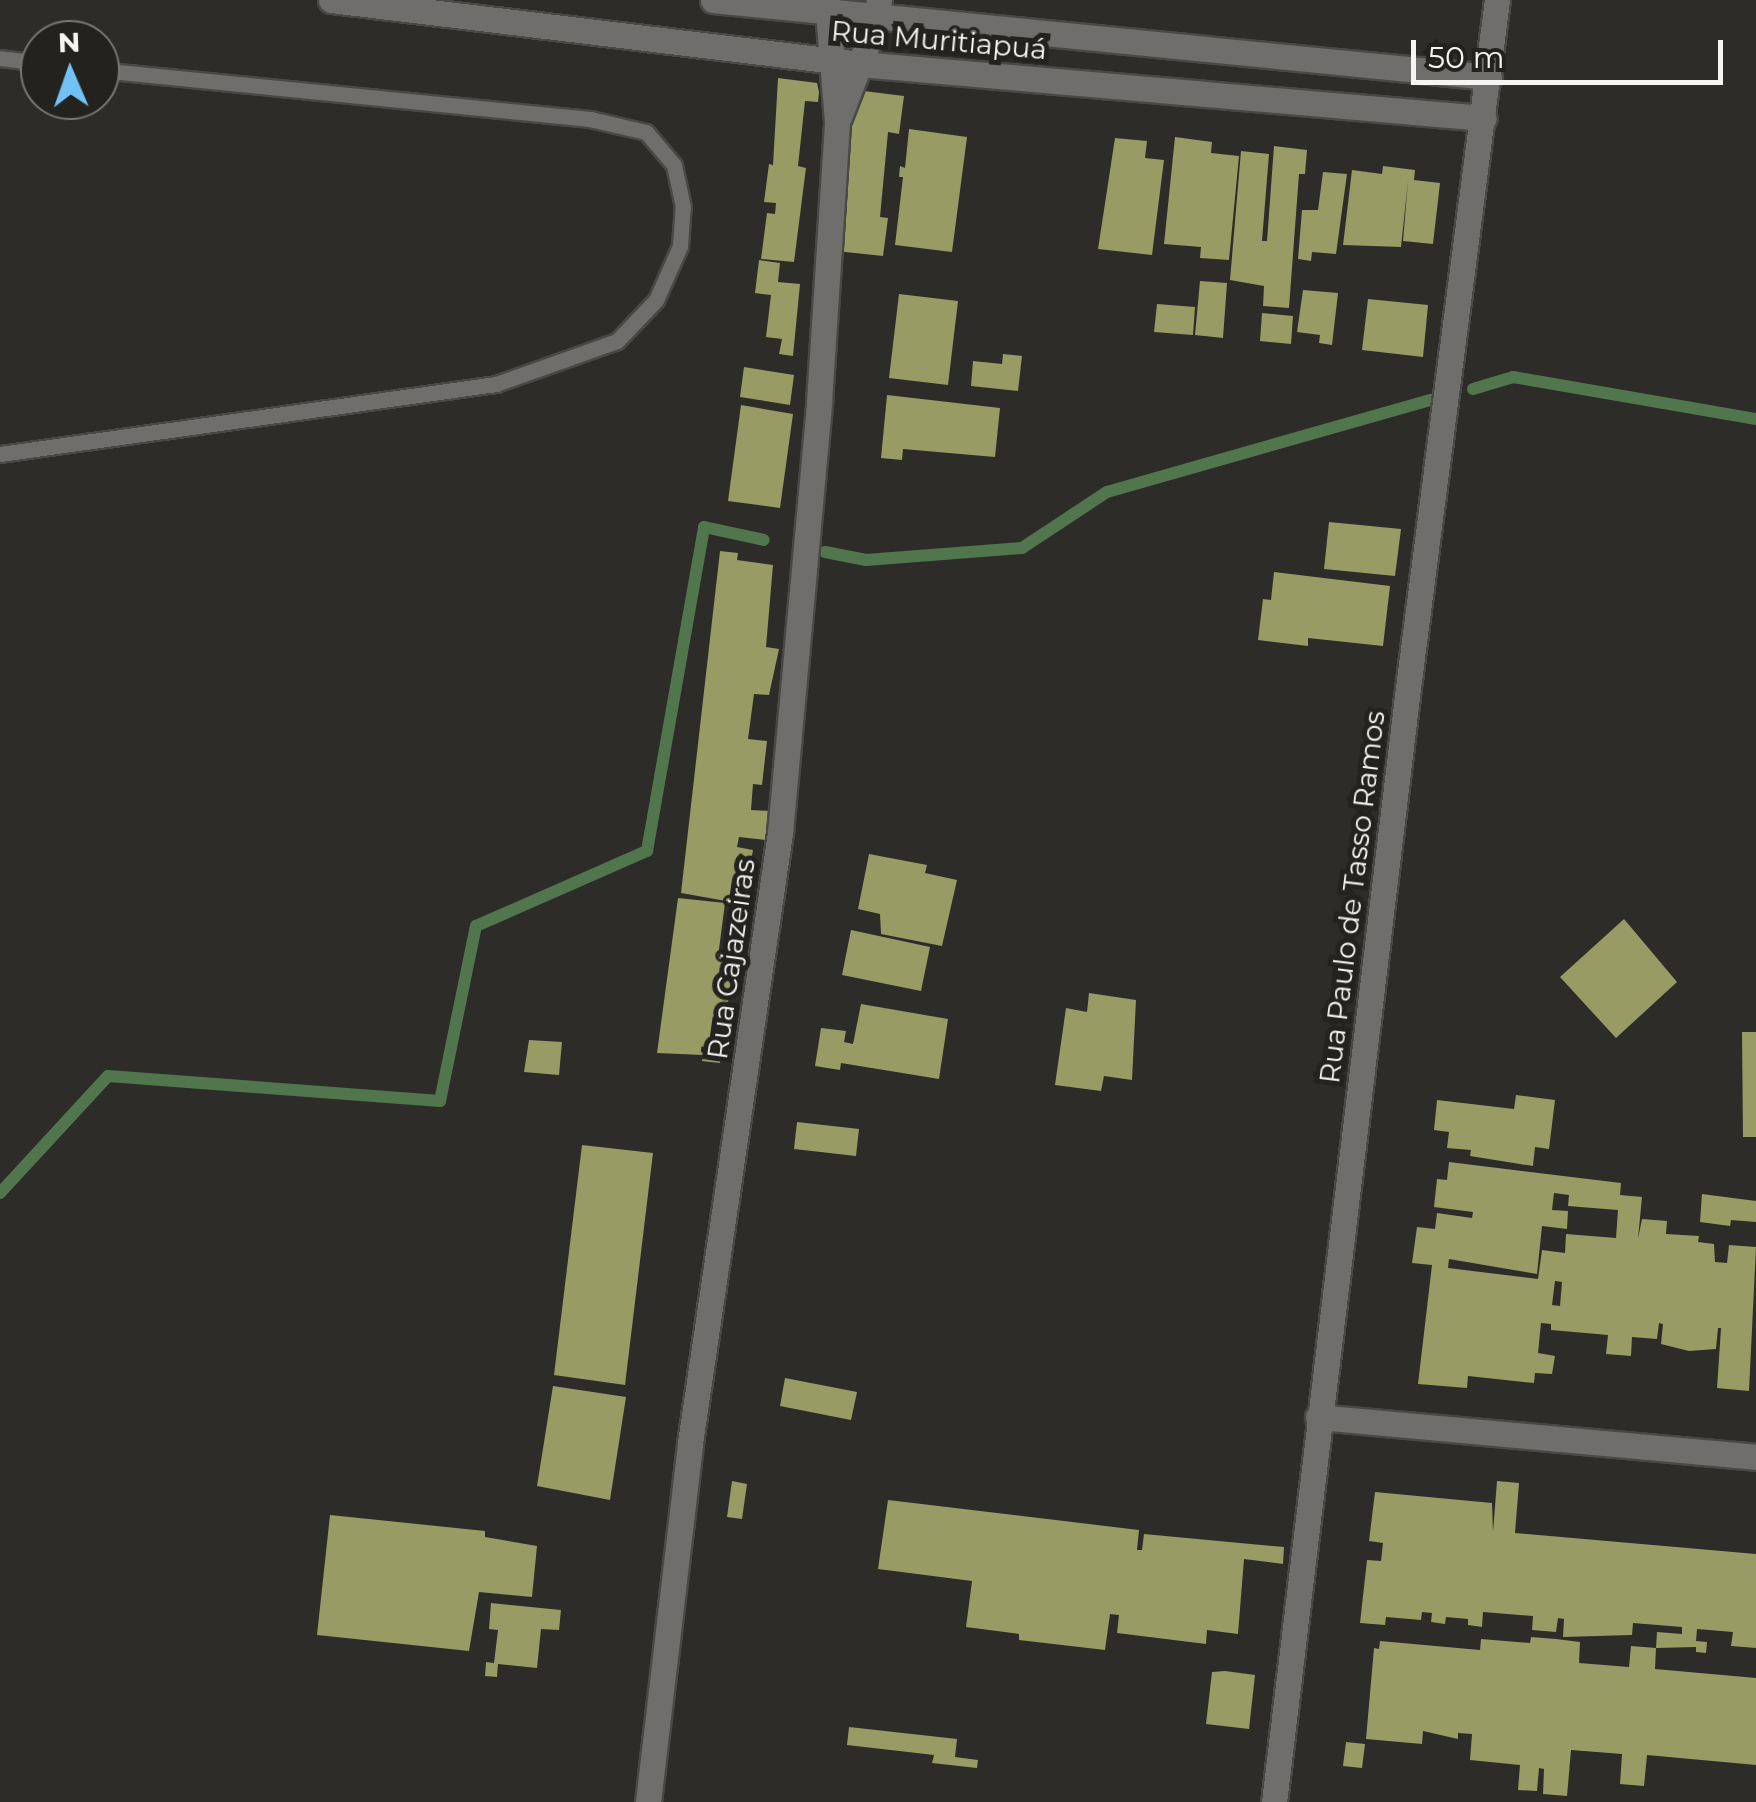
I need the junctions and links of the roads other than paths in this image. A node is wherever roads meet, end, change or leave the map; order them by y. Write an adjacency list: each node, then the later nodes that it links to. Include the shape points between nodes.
1 (330, 0): 6 (street, Rua Muritiapuá)
2 (713, 0): 4 (street, Rua Muritiapuá)
3 (1498, 0): 9 (street, Rua Paulo de Tasso Ramos)
4 (826, 7): 5 (street, Rua Muritiapuá); 6 (street, Rua Cajazeiras)
5 (878, 10): 7 (street, Rua Cajazeiras); 9 (street, Rua Muritiapuá)
6 (830, 60): 7 (street, Rua Muritiapuá); 11 (street, Rua Cajazeiras)
7 (860, 64): 10 (street, Rua Muritiapuá); 11 (street, Rua Cajazeiras)
8 (120, 72): 12 (lane, via 590,119 646,132 674,164 683,206 680,246 656,300 616,341 496,384)
9 (1489, 77): 10 (street, Rua Paulo de Tasso Ramos)
10 (1484, 118): 13 (street, Rua Paulo de Tasso Ramos)
11 (838, 122): 15 (street, Rua Cajazeiras, via 780,833 690,1443)
12 (0, 454)
13 (1318, 1417): 14 (street); 16 (street, Rua Paulo de Tasso Ramos)
14 (1756, 1457)
15 (648, 1802)
16 (1274, 1802)

